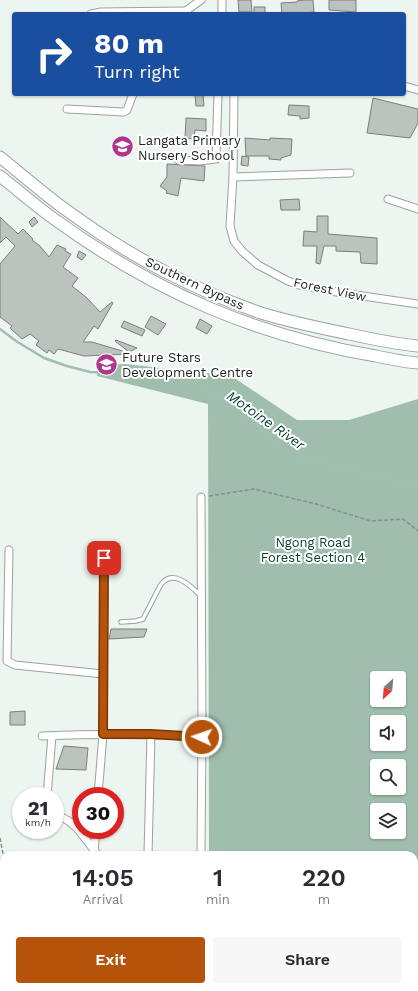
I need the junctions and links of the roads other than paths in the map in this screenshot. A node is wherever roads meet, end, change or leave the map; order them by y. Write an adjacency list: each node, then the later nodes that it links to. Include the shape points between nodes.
1 (201, 0): 4 (street)
2 (222, 0): 5 (street)
3 (101, 12): 4 (street)
4 (184, 12)
5 (222, 12)
6 (406, 87): 7 (street)
7 (418, 90)
8 (132, 96): 11 (street, via 124,112)
9 (218, 96): 13 (street, via 216,159)
10 (234, 96): 16 (street, Forest View)
11 (67, 108)
12 (0, 157): 20 (highway, Southern Bypass, via 48,197 113,242 231,302 297,323)
13 (178, 160)
14 (350, 173): 16 (street)
15 (0, 176): 21 (highway, Southern Bypass, via 81,238 150,280 186,298 250,325 299,340 345,351)
16 (233, 177): 19 (street, Forest View, via 230,226 234,241 242,252 258,265 299,285)
17 (388, 199): 18 (street)
18 (418, 209)
19 (418, 304)
20 (418, 346)
21 (418, 363)
22 (201, 497): 25 (street)
23 (9, 550): 27 (street, via 7,660 15,665)
24 (104, 558): 27 (street)
25 (202, 597): 26 (lane, via 189,584 177,579 168,579 160,586 143,619); 32 (street)
26 (121, 622)
27 (103, 674): 28 (street)
28 (103, 734): 29 (street); 31 (street); 34 (street)
29 (150, 734): 32 (street); 39 (street)
30 (42, 736): 31 (street)
31 (52, 736): 33 (street)
32 (202, 737): 40 (street)
33 (48, 787)
34 (99, 787)
35 (64, 818): 37 (street, via 78,828)
36 (96, 839): 38 (street)
37 (94, 851)
38 (96, 851)
39 (148, 851)
40 (201, 851)

